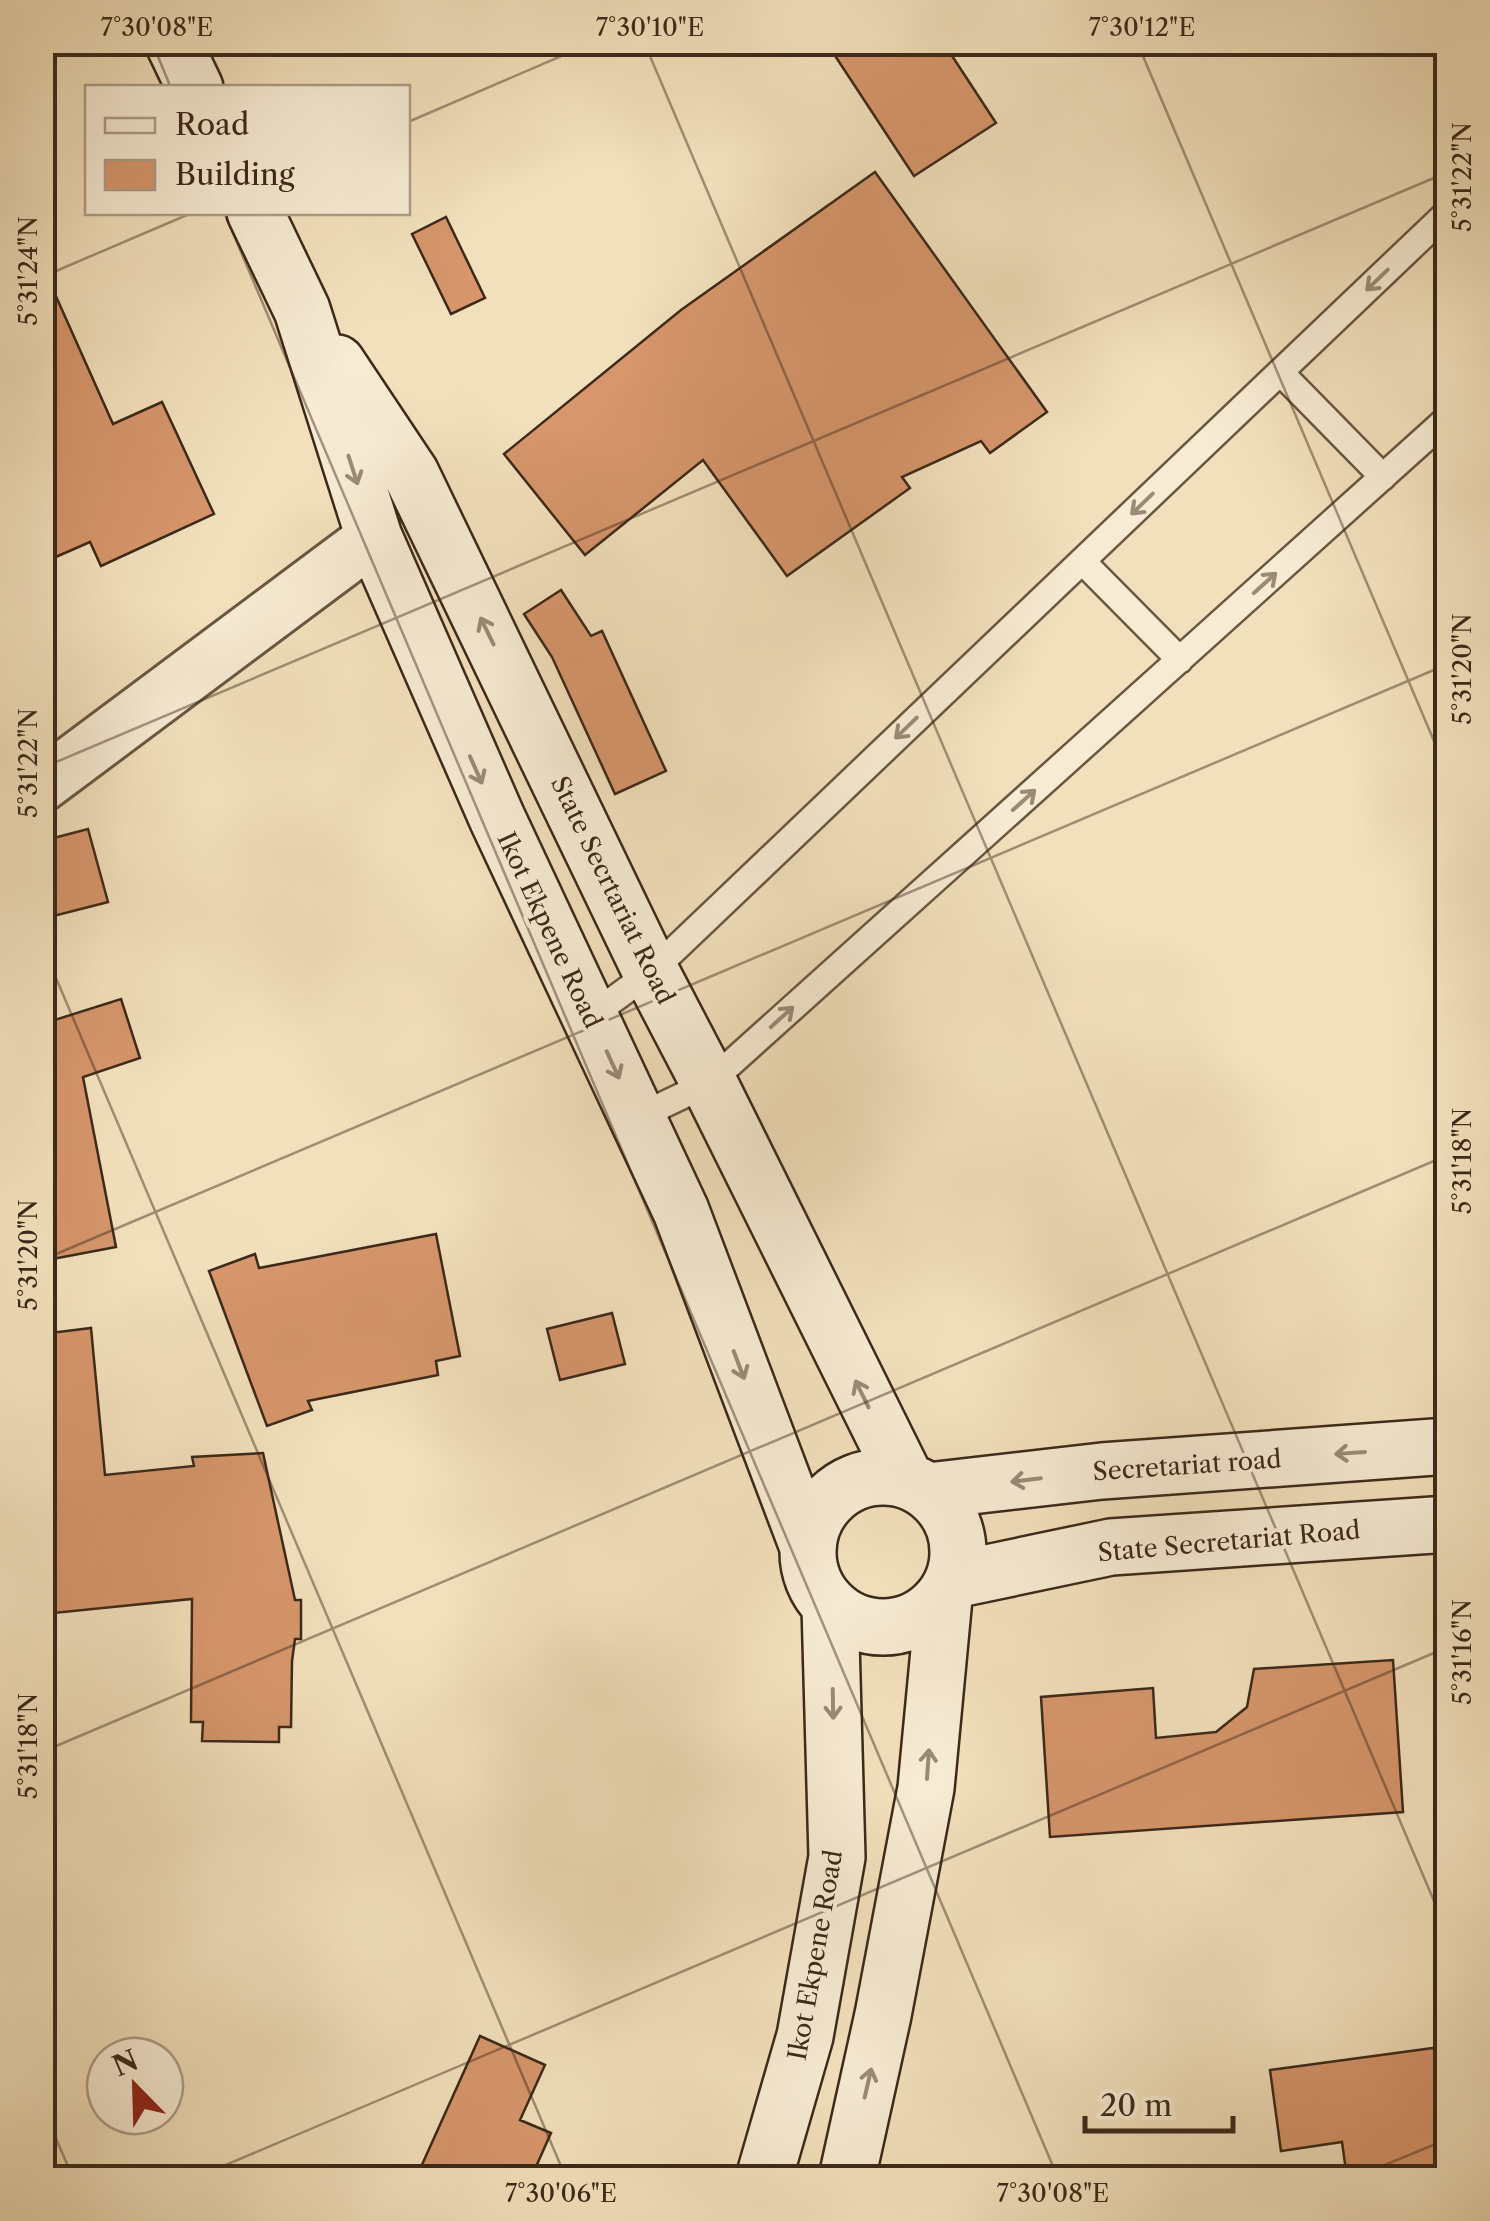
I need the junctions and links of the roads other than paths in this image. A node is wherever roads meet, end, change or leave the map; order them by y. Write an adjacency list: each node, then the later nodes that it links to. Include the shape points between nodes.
1 (173, 42): 2 (street)
2 (194, 85)
3 (1448, 212): 6 (lane, one-way to 6)
4 (256, 215): 5 (street)
5 (302, 310): 9 (street, Ikot Ekpene Road, one-way to 9); 13 (street, State Secrtariat Road, one-way to 5, via 411,474)
6 (1280, 372): 8 (lane); 10 (lane, one-way to 10)
7 (1448, 418): 8 (lane)
8 (1383, 477): 11 (lane, one-way to 8)
9 (374, 537): 12 (street); 14 (street, Ikot Ekpene Road, one-way to 14)
10 (1082, 561): 11 (lane); 13 (lane, one-way to 13)
11 (1180, 660): 15 (lane, one-way to 11)
12 (42, 784)
13 (651, 972): 14 (lane); 15 (street, State Secrtariat Road)
14 (590, 1016): 16 (street, Ikot Ekpene Road, one-way to 16)
15 (709, 1082): 16 (lane); 18 (street, State Secrtariat Road, one-way to 15)
16 (638, 1117): 20 (street, Ikot Ekpene Road, one-way to 20, via 681,1212)
17 (1448, 1446): 18 (street, Secretariat road, one-way to 18)
18 (917, 1486): 20 (street, via 880,1478 853,1484 822,1510); 21 (street, via 950,1516 958,1546)
19 (1448, 1524): 21 (street, State Secretariat Road, via 1111,1547)
20 (808, 1547): 22 (street, via 813,1579)
21 (949, 1589): 22 (street, via 920,1619 889,1628 857,1623); 24 (street, one-way to 21, via 926,1788)
22 (830, 1606): 23 (street, Ikot Ekpene Road, one-way to 23, via 836,1857 805,2036)
23 (764, 2178)
24 (846, 2178)

